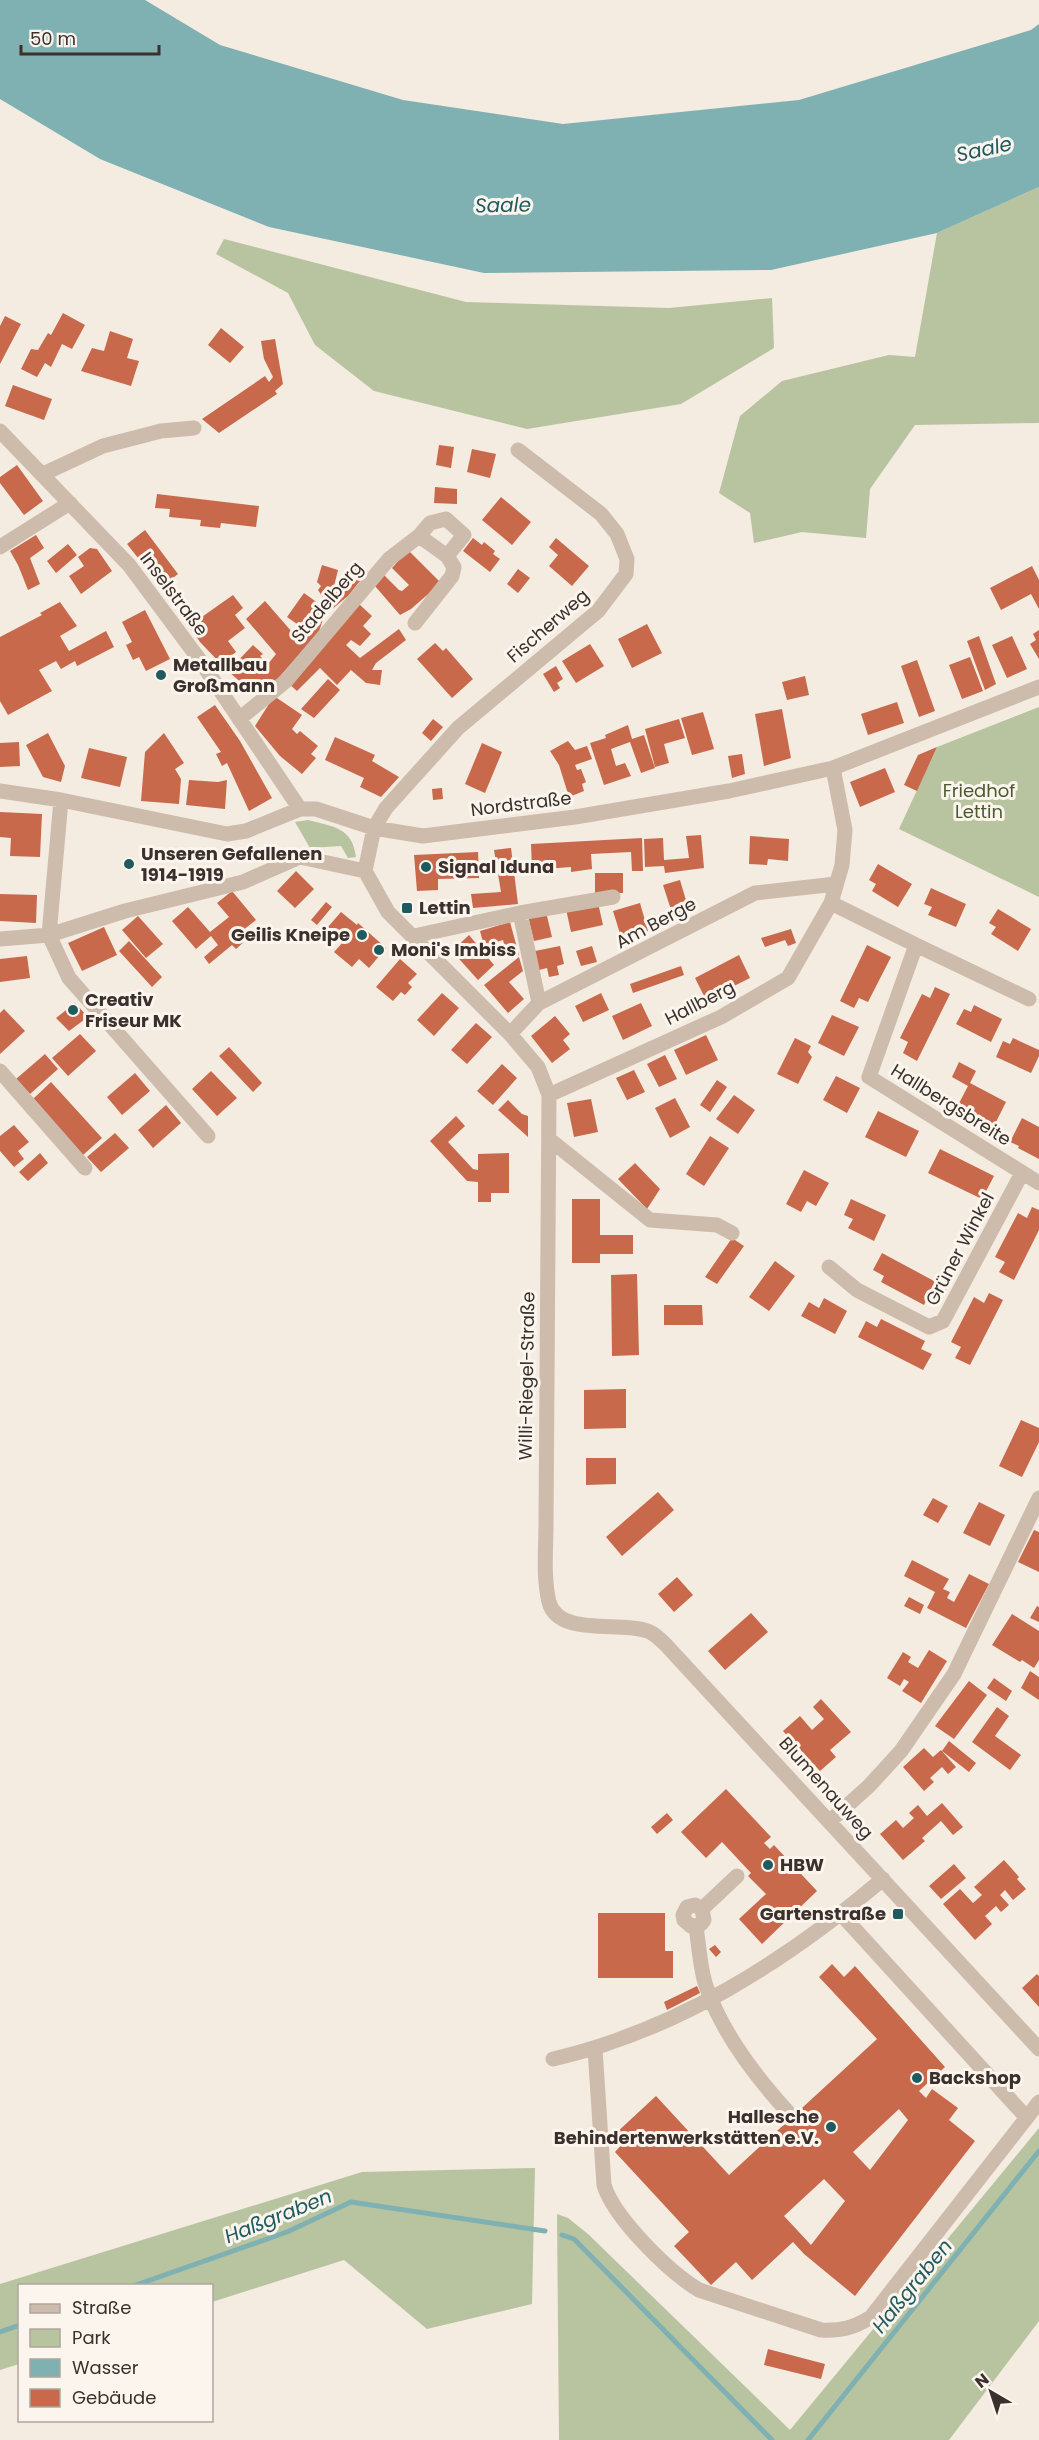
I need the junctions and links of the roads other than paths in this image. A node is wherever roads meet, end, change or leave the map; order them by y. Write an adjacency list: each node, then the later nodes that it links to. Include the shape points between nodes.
1 (194, 428): 4 (street, via 162,431 103,446)
2 (0, 431): 4 (street, Inselstraße)
3 (518, 450): 16 (street, Fischerweg, via 601,514 617,534 627,560 626,574 598,611 458,728 386,808)
4 (43, 474): 5 (street, Inselstraße)
5 (70, 503): 7 (street); 11 (street, Inselstraße, via 129,565)
6 (419, 536): 8 (street); 8 (street, Stadelberg, via 430,523 446,519 465,535); 11 (street, Stadelberg, via 389,559 286,681)
7 (0, 547)
8 (447, 556): 9 (street, via 454,567 452,576)
9 (415, 623)
10 (1039, 687): 12 (street, Nordstraße)
11 (239, 719): 15 (street, Inselstraße)
12 (833, 768): 16 (street, Nordstraße, via 575,818 423,836); 18 (street, Hallberg, via 845,830)
13 (0, 790): 14 (street)
14 (61, 800): 15 (street, via 227,834 246,831); 22 (street)
15 (300, 809): 16 (street, Nordstraße, via 316,809)
16 (374, 828): 17 (street)
17 (365, 871): 22 (street, via 300,857 243,882); 23 (street, Willi-Riegel-Straße, via 388,912)
18 (836, 884): 20 (street, Hallberg); 27 (street, Am Berge, via 755,893)
19 (613, 897): 21 (street)
20 (831, 903): 25 (street); 30 (street, Hallberg, via 788,978 721,1017)
21 (520, 913): 23 (street); 27 (street)
22 (49, 934): 24 (street); 31 (street, via 69,978)
23 (414, 936): 28 (street, Willi-Riegel-Straße)
24 (0, 939)
25 (916, 945): 26 (street); 34 (street, Hallbergsbreite, via 869,1077)
26 (1029, 999)
27 (539, 1003): 28 (street, Am Berge)
28 (510, 1034): 30 (street, Willi-Riegel-Straße, via 538,1066)
29 (0, 1071): 33 (street)
30 (549, 1095): 32 (street, Willi-Riegel-Straße)
31 (208, 1136)
32 (549, 1139): 36 (street, via 650,1220 717,1225); 39 (street, Willi-Riegel-Straße, via 546,1570)
33 (85, 1168)
34 (1022, 1173): 35 (street, Hallbergsbreite); 37 (street, Grüner Winkel, via 944,1321 929,1327 857,1290)
35 (1039, 1183)
36 (732, 1233)
37 (829, 1267)
38 (1039, 1498): 40 (street, via 943,1691 901,1750)
39 (553, 1611): 40 (street, Blumenauweg, via 564,1621 578,1625 623,1626 655,1635)
40 (830, 1821): 42 (street, Blumenauweg)
41 (737, 1876): 44 (street, via 702,1909 690,1905 684,1912 684,1920 696,1927)
42 (883, 1879): 43 (street); 46 (street, Blumenauweg)
43 (841, 1914): 44 (street, via 781,1958); 50 (street)
44 (711, 1998): 45 (street, via 630,2037); 49 (street, via 744,2057)
45 (595, 2049): 47 (street); 50 (street, via 604,2185 629,2226 682,2280 699,2290 821,2330 855,2327 871,2317)
46 (1039, 2049)
47 (554, 2059)
48 (1039, 2102): 50 (street)
49 (788, 2112)
50 (1026, 2117)

